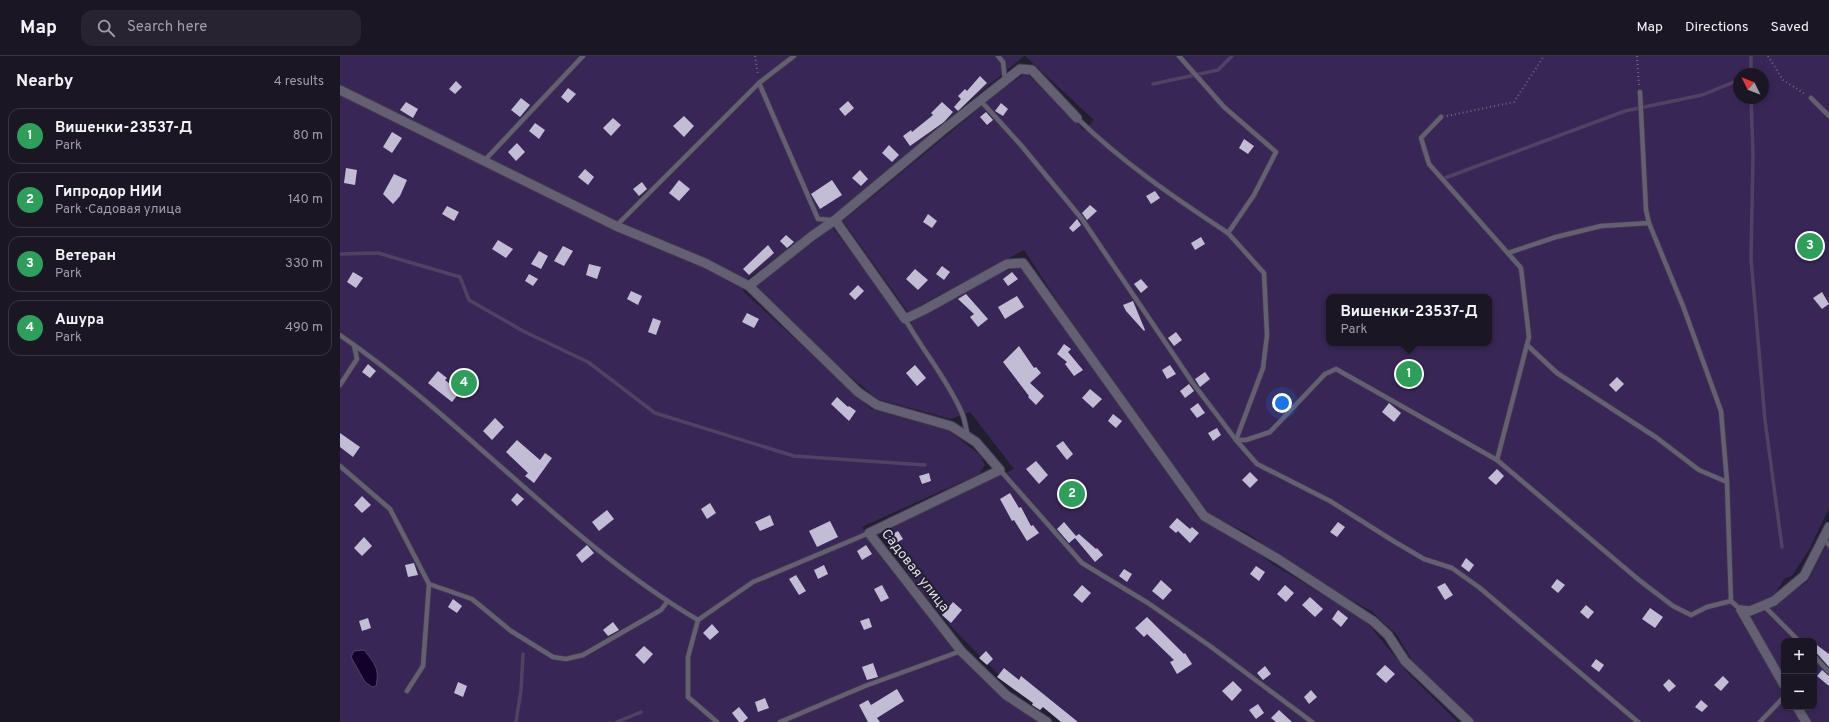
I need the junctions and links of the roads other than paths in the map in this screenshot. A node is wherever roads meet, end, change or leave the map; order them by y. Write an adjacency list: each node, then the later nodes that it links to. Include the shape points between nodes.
1 (583, 56): 14 (lane)
2 (794, 56): 6 (lane)
3 (998, 56): 5 (lane, via 1002,62)
4 (1179, 56): 18 (lane, via 1224,107 1276,152 1254,195)
5 (1005, 80): 10 (street); 13 (street, via 1020,69 1032,70)
6 (759, 83): 15 (lane, via 818,219); 17 (lane)
7 (340, 90): 14 (street)
8 (1640, 92): 16 (lane, via 1646,210)
9 (1811, 98): 11 (lane)
10 (980, 100): 15 (street); 27 (lane, via 1082,219 1192,382)
11 (1829, 116)
12 (1441, 117): 19 (lane, via 1421,138 1429,164)
13 (1077, 118): 18 (lane, via 1098,139 1140,173)
14 (484, 161): 17 (street)
15 (835, 220): 20 (street); 21 (street)
16 (1649, 223): 19 (lane, via 1601,226 1556,237); 31 (lane, via 1683,306 1721,411)
17 (616, 226): 20 (street, via 705,263)
18 (1228, 233): 27 (lane, via 1264,273 1267,335 1263,368)
19 (1508, 254): 24 (lane, via 1521,268 1529,337)
20 (749, 286): 26 (street, via 858,392 877,406 951,426)
21 (906, 319): 26 (lane, via 962,414); 53 (street, via 1007,264 1023,263 1204,516 1272,555 1374,621 1388,635 1405,661)
22 (340, 335): 23 (lane)
23 (354, 345): 25 (lane, via 357,359); 37 (lane, via 470,438 586,541)
24 (1527, 346): 28 (lane); 31 (lane, via 1557,373 1657,438 1699,470)
25 (340, 386)
26 (968, 437): 30 (street, via 976,442)
27 (1236, 440): 28 (lane, via 1246,440 1270,432 1325,374 1336,369); 54 (lane, via 1256,464 1330,501 1424,559 1452,568 1480,588)
28 (1497, 460): 36 (lane, via 1612,558 1673,606 1691,615)
29 (340, 466): 35 (lane, via 390,509)
30 (1000, 470): 33 (street, Садовая улица); 52 (lane, via 1082,562 1210,646)
31 (1727, 482): 36 (lane)
32 (1829, 528): 34 (street)
33 (869, 532): 40 (lane, via 753,582); 42 (street, Садовая улица)
34 (1826, 541): 38 (street, via 1804,576)
35 (429, 584): 37 (lane, via 472,599 511,631 553,657 566,659 583,655 661,610); 46 (lane, via 423,666)
36 (1731, 601): 39 (lane)
37 (667, 602): 40 (lane)
38 (1764, 606): 39 (street, via 1750,611); 41 (lane)
39 (1741, 610): 45 (street)
40 (698, 620): 49 (lane, via 688,657 688,697)
41 (1795, 638)
42 (961, 652): 50 (lane, via 865,686); 51 (street, Садовая улица, via 1006,695)
43 (1817, 659): 44 (lane)
44 (1829, 672)
45 (1781, 680)
46 (408, 691)
47 (1781, 700): 55 (lane)
48 (1799, 710): 56 (street)
49 (717, 722)
50 (780, 722)
51 (1047, 722)
52 (1312, 722)
53 (1469, 722)
54 (1638, 722)
55 (1760, 722)
56 (1806, 722)

